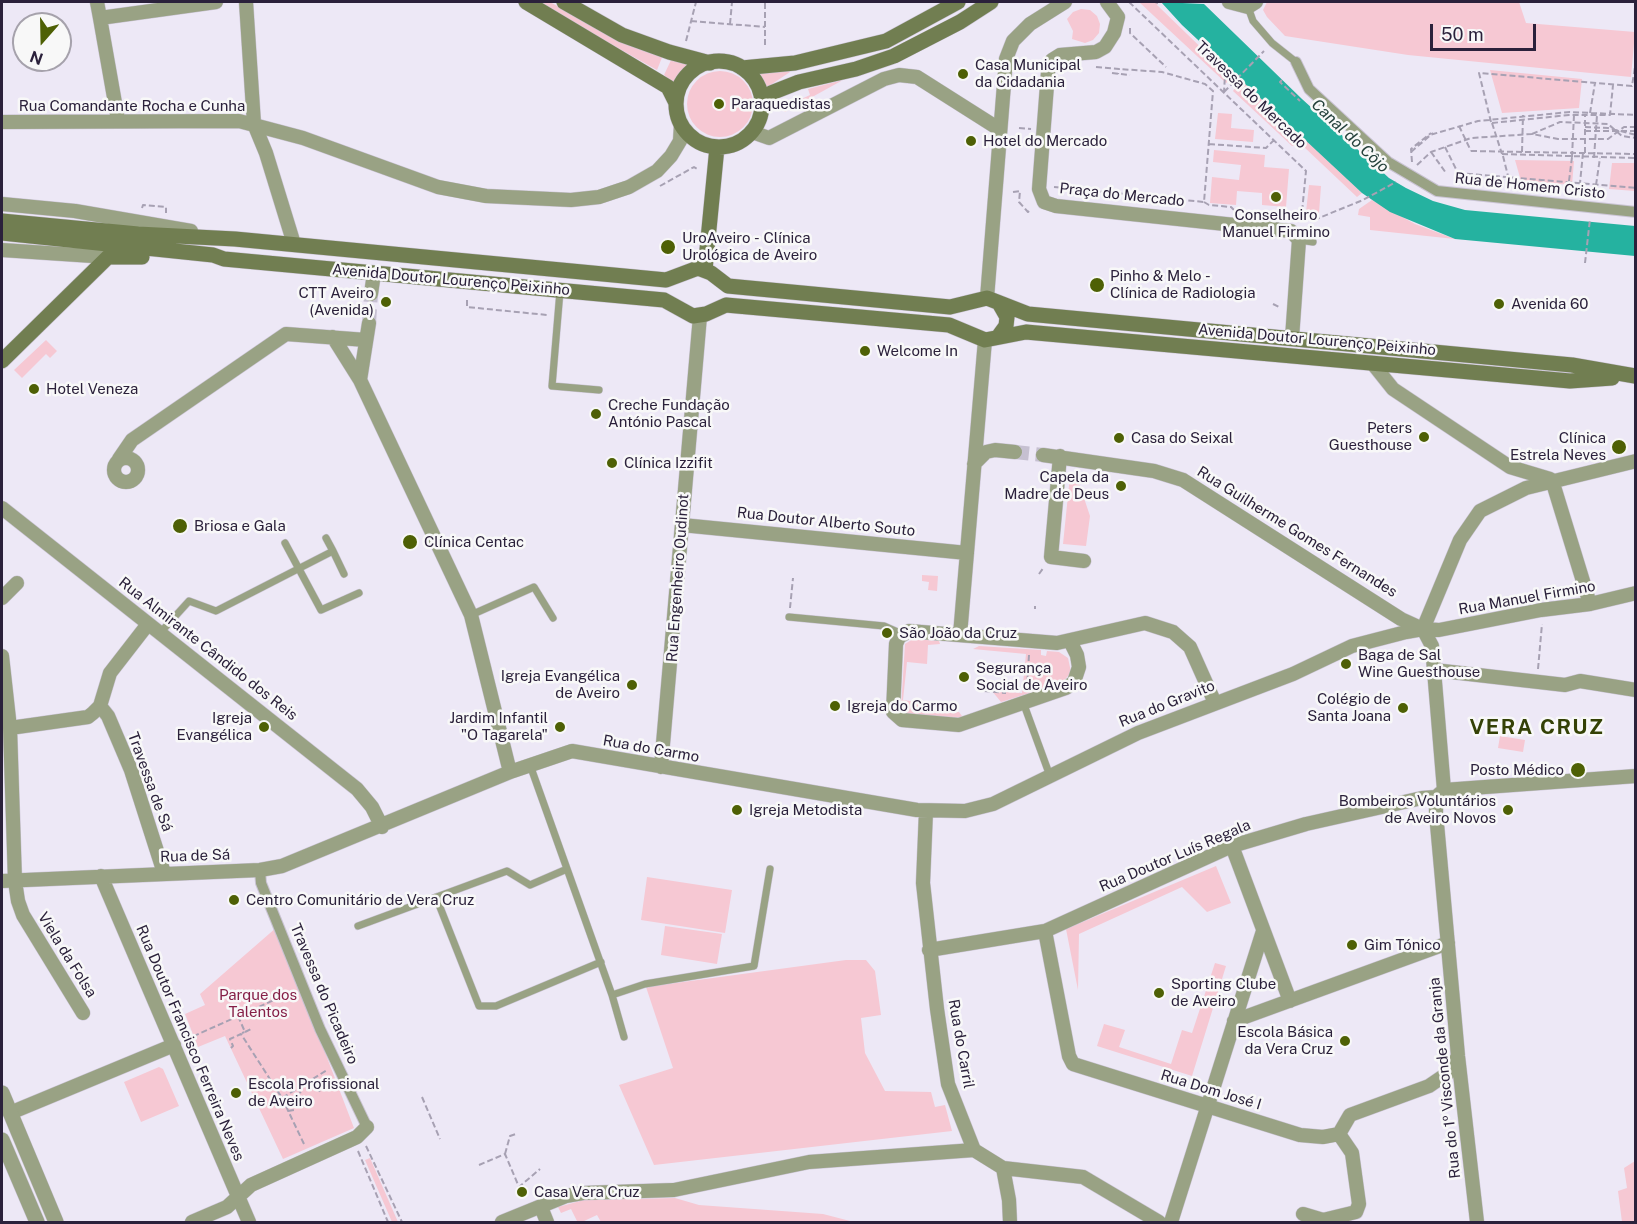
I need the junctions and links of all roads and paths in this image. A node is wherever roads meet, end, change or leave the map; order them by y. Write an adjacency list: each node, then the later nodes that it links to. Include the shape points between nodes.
1 (97, 2): 16 (street)
2 (216, 2): 16 (street)
3 (246, 2): 53 (street)
4 (526, 2): 42 (main road, via 668,87)
5 (564, 2): 27 (main road, via 622,34)
6 (696, 2): 17 (path)
7 (732, 2): 18 (path)
8 (765, 2): 19 (path)
9 (958, 2): 30 (main road, via 876,44 795,63)
10 (991, 2): 43 (main road, via 894,56 799,82 771,93)
11 (1065, 2): 57 (street, via 1030,24 1013,41 1006,59)
12 (1107, 2): 99 (street, Praça do Mercado, via 1118,17 1105,46 1096,52 1060,55 1052,60 1047,72 1039,189 1044,202 1278,228)
13 (1129, 2): 38 (path, Travessa do Mercado)
14 (1229, 2): 15 (street)
15 (1252, 4): 26 (lane, via 1253,21)
16 (100, 18): 50 (street)
17 (691, 21): 18 (path); 21 (path)
18 (730, 24): 19 (path)
19 (765, 27): 22 (path)
20 (1130, 33): 29 (path)
21 (686, 41)
22 (765, 45)
23 (1265, 50): 40 (path)
24 (1635, 60): 37 (path, via 1632,86)
25 (1219, 62): 40 (path, via 1225,75)
26 (1296, 62): 79 (street, Rua de Homem Cristo, via 1309,89)
27 (710, 63): 30 (main road, via 721,61); 42 (main road, via 686,77)
28 (1085, 66): 31 (path)
29 (1166, 67)
30 (742, 68): 43 (main road, via 757,84)
31 (1119, 69): 33 (path); 39 (path, via 1162,72 1205,84)
32 (1112, 73): 33 (path)
33 (1118, 74): 34 (path)
34 (1130, 75)
35 (1282, 80): 41 (path)
36 (1595, 83): 37 (path); 44 (path); 52 (path, via 1479,73)
37 (1613, 84): 48 (path, via 1610,115)
38 (1217, 86): 39 (path); 40 (path, Travessa do Mercado)
39 (1213, 91): 65 (path)
40 (1224, 92): 64 (path, Travessa do Mercado)
41 (1300, 101)
42 (676, 104): 54 (main road)
43 (762, 104): 61 (main road)
44 (1590, 113): 45 (path); 49 (path)
45 (1523, 115): 55 (path); 70 (path, bridge)
46 (1574, 115): 47 (path); 52 (path); 74 (path, bridge)
47 (1585, 115): 48 (path); 59 (path, bridge)
48 (1597, 115): 75 (path, bridge)
49 (1635, 115)
50 (118, 120): 51 (street, Rua Comandante Rocha e Cunha); 53 (street, Rua Comandante Rocha e Cunha)
51 (2, 122)
52 (1492, 122): 72 (path, bridge)
53 (254, 124): 54 (street, Rua Comandante Rocha e Cunha, via 438,187 486,196 571,200 629,187 657,171 680,141); 100 (street)
54 (681, 124): 66 (main road, via 690,136)
55 (1459, 126): 68 (path, via 1433,133); 70 (path, bridge, via 1471,151)
56 (1019, 128): 58 (path)
57 (999, 129): 61 (street, via 917,77 899,75 769,138); 111 (street)
58 (1033, 129)
59 (1585, 129): 60 (path); 71 (path, bridge)
60 (1617, 131): 62 (path); 62 (path, via 1622,136); 63 (path, via 1608,139 1558,139); 63 (path, via 1608,124 1560,122)
61 (752, 132): 66 (main road, via 742,141)
62 (1635, 133)
63 (1532, 134): 67 (path, via 1471,138)
64 (1274, 140): 65 (path, via 1266,148); 99 (path, Travessa do Mercado, via 1306,171)
65 (1209, 144): 87 (path)
66 (717, 147): 106 (main road)
67 (1445, 147): 69 (path); 83 (path, via 1458,173)
68 (1411, 152)
69 (1431, 152): 78 (path); 79 (path)
70 (1522, 152): 71 (path)
71 (1584, 153): 73 (path); 80 (path)
72 (1503, 155): 74 (path); 74 (path, via 1508,178 1569,184)
73 (1635, 156): 76 (path)
74 (1572, 157): 75 (path)
75 (1594, 158): 76 (path)
76 (1600, 158): 83 (path, via 1596,186)
77 (702, 172): 82 (path, via 694,167)
78 (1446, 173)
79 (1402, 178): 89 (street, Rua de Homem Cristo, via 1461,195); 95 (path, via 1363,200)
80 (1580, 180)
81 (1049, 186): 85 (path)
82 (662, 187)
83 (1635, 189)
84 (1013, 192): 92 (path, via 1020,191 1019,202)
85 (1124, 194): 86 (path); 87 (path)
86 (1124, 199)
87 (1204, 202): 91 (path)
88 (2, 204): 98 (street, Avenida Doutor Lourenço Peixinho, via 75,211)
89 (1591, 207): 93 (street, Rua de Homem Cristo); 104 (path)
90 (142, 211): 94 (path, via 143,205 166,207)
91 (1244, 211)
92 (1028, 212)
93 (1635, 212)
94 (166, 213)
95 (1314, 220)
96 (2, 222): 98 (main road, Avenida Doutor Lourenço Peixinho)
97 (2, 233): 103 (main road, Avenida Doutor Lourenço Peixinho)
98 (235, 239): 100 (main road, Avenida Doutor Lourenço Peixinho)
99 (1306, 241): 121 (street)
100 (294, 244): 107 (main road, Avenida Doutor Lourenço Peixinho, via 666,280)
101 (2, 250): 102 (street, Avenida Doutor Lourenço Peixinho)
102 (108, 257): 103 (main road, Avenida Doutor Lourenço Peixinho, via 212,262); 123 (main road)
103 (224, 259): 105 (main road, Avenida Doutor Lourenço Peixinho)
104 (1585, 263)
105 (374, 273): 108 (main road, Avenida Doutor Lourenço Peixinho); 109 (street)
106 (710, 273): 107 (main road, Avenida Doutor Lourenço Peixinho, via 691,269); 111 (main road, via 728,286 950,307); 116 (main road, via 721,291 720,299)
107 (680, 276): 113 (main road, via 673,290)
108 (560, 291): 113 (main road, Avenida Doutor Lourenço Peixinho, via 664,300); 127 (lane, via 552,386)
109 (372, 294)
110 (467, 300): 115 (path, via 466,307 548,315)
111 (987, 301): 118 (main road, via 965,316); 120 (main road, via 1006,313 1007,322); 121 (main road, Avenida Doutor Lourenço Peixinho, via 1028,314)
112 (1274, 304): 114 (path)
113 (677, 305): 116 (main road, Avenida Doutor Lourenço Peixinho, via 687,314)
114 (1281, 308)
115 (549, 311)
116 (705, 314): 118 (main road, via 726,305 949,326); 140 (street, Rua Engenheiro Oudinot)
117 (369, 323): 122 (street)
118 (970, 333): 120 (main road)
119 (333, 337): 122 (street); 126 (street); 129 (street, via 286,334)
120 (991, 338): 124 (main road, Avenida Doutor Lourenço Peixinho, via 1026,332); 128 (street)
121 (1292, 338): 125 (main road, Avenida Doutor Lourenço Peixinho, via 1572,365)
122 (366, 340): 126 (street)
123 (2, 361)
124 (1373, 364): 125 (main road, Avenida Doutor Lourenço Peixinho, via 1570,381); 138 (street, via 1393,389 1510,467)
125 (1635, 376)
126 (360, 380): 155 (street)
127 (599, 390)
128 (977, 432): 130 (street); 137 (street)
129 (132, 440): 134 (street); 135 (street)
130 (995, 450): 131 (street); 137 (street)
131 (1015, 452)
132 (1043, 455): 133 (street, Rua Guilherme Gomes Fernandes)
133 (1060, 456): 145 (street, via 1051,557); 159 (street, Rua Guilherme Gomes Fernandes, via 1154,471 1183,480 1401,619)
134 (118, 459): 135 (street); 135 (street, via 114,475 124,482 137,475)
135 (134, 460)
136 (1635, 463): 138 (street)
137 (974, 464): 144 (street)
138 (1552, 480): 153 (street); 159 (street, via 1480,511 1460,540)
139 (2, 508): 158 (street, Rua Almirante Cândido dos Reis)
140 (682, 525): 144 (street, Rua Doutor Alberto Souto); 174 (street, Rua Engenheiro Oudinot)
141 (326, 538): 143 (lane)
142 (285, 543): 146 (lane)
143 (333, 552): 146 (lane); 147 (lane)
144 (967, 553): 162 (street)
145 (1084, 561)
146 (300, 570): 150 (lane, via 321,610); 160 (lane, via 216,611 189,601)
147 (344, 574)
148 (793, 578): 156 (path)
149 (17, 584): 152 (street)
150 (359, 593)
151 (1635, 593): 153 (street, Rua Manuel Firmino)
152 (2, 598)
153 (1590, 604): 154 (street, Rua Manuel Firmino)
154 (1541, 609): 159 (street, Rua Manuel Firmino, via 1439,630); 166 (path)
155 (471, 615): 157 (lane, via 534,587); 175 (street)
156 (789, 617): 161 (lane, via 884,626)
157 (553, 618)
158 (148, 624): 160 (street, Rua Almirante Cândido dos Reis); 171 (street, via 110,673)
159 (1424, 629): 167 (street, Rua do 1º Visconde da Granja, via 1432,646); 170 (street, Rua do Gravito, via 1352,646 1293,674)
160 (160, 633): 180 (street, Rua Almirante Cândido dos Reis, via 358,789)
161 (902, 634): 162 (street, via 909,631); 169 (street, via 896,644 892,705 893,712 902,720 959,725)
162 (960, 635): 163 (street)
163 (1030, 640): 164 (street); 169 (path)
164 (1070, 641): 169 (street, via 1079,667 1074,682); 170 (street, via 1145,623 1173,632 1190,647)
165 (2, 656): 172 (street, Viela da Folsa)
166 (1538, 669)
167 (1434, 670): 168 (street, via 1565,684 1580,681); 178 (street, Rua do 1º Visconde da Granja)
168 (1635, 690)
169 (1024, 702): 177 (lane)
170 (1215, 703): 177 (street, Rua do Gravito, via 1101,749)
171 (100, 706): 172 (street, via 87,717); 185 (street, Travessa de Sá, via 131,770)
172 (10, 728): 187 (street, Viela da Folsa)
173 (530, 765): 174 (street, Rua do Carmo, via 572,751); 175 (street, Rua do Carmo); 182 (lane)
174 (661, 767): 179 (street, Rua do Carmo)
175 (510, 772): 180 (street, Rua do Carmo)
176 (1635, 776): 178 (street, Rua Doutor Luís Regala)
177 (1050, 777): 179 (street, Rua do Gravito, via 993,804 965,811)
178 (1440, 794): 181 (street, Rua Doutor Luís Regala, via 1306,824); 192 (street, Rua do 1º Visconde da Granja)
179 (926, 811): 193 (street, Rua do Carril, via 923,883)
180 (382, 826): 184 (street, Rua de Sá, via 282,866)
181 (1232, 846): 190 (street, Rua Doutor Luís Regala); 191 (street)
182 (567, 868): 188 (lane, via 530,885 507,872); 194 (lane)
183 (770, 869): 196 (lane, via 754,966 645,984)
184 (260, 870): 185 (street, Rua de Sá); 195 (street, Travessa do Picadeiro, via 261,883)
185 (164, 873): 186 (street, Rua de Sá)
186 (101, 876): 187 (street, Rua de Sá); 205 (street, Rua Doutor Francisco Ferreira Neves)
187 (8, 881): 198 (street, Viela da Folsa, via 23,915)
188 (436, 897): 189 (lane); 194 (lane, via 479,1006 496,1006)
189 (358, 926)
190 (1045, 931): 193 (street, Rua Doutor Luís Regala); 216 (street, Rua Dom José I, via 1073,1064)
191 (1263, 931): 197 (street); 200 (street)
192 (1448, 943): 197 (street); 207 (street, Rua do 1º Visconde da Granja)
193 (929, 950): 225 (street, Rua do Carril, via 948,1084)
194 (601, 962): 196 (lane)
195 (303, 987): 199 (path); 208 (street, Travessa do Picadeiro)
196 (612, 995): 204 (lane)
197 (1290, 1001): 200 (street)
198 (83, 1013)
199 (238, 1016): 202 (path); 205 (path)
200 (1234, 1022): 216 (street)
201 (251, 1029): 202 (path)
202 (245, 1032): 203 (path)
203 (241, 1034): 206 (path, via 230,1039); 214 (path)
204 (624, 1037)
205 (174, 1045): 219 (street); 231 (street, Rua Doutor Francisco Ferreira Neves)
206 (231, 1047)
207 (1458, 1056): 222 (street, via 1448,1073 1429,1086 1350,1115); 246 (street, Rua do 1º Visconde da Granja)
208 (337, 1064): 209 (path); 220 (street, Travessa do Picadeiro)
209 (312, 1079): 210 (path); 211 (path)
210 (298, 1088): 214 (path); 215 (path)
211 (320, 1092)
212 (2, 1093): 219 (street)
213 (422, 1097): 223 (path)
214 (282, 1098): 218 (path)
215 (309, 1103)
216 (1208, 1106): 222 (street, Rua Dom José I, via 1300,1135); 245 (street)
217 (294, 1110): 218 (path)
218 (288, 1112): 227 (path)
219 (10, 1113): 236 (street)
220 (367, 1127): 227 (street, via 357,1137)
221 (516, 1134): 226 (path, via 510,1136)
222 (1339, 1134): 234 (street, via 1352,1153 1359,1203 1356,1212)
223 (440, 1139)
224 (2, 1140): 235 (street)
225 (974, 1150): 229 (street); 232 (street, via 809,1162 674,1190 583,1192)
226 (505, 1154): 228 (path); 230 (path, via 519,1186)
227 (311, 1158): 231 (street, via 251,1185)
228 (479, 1165)
229 (1004, 1167): 243 (street); 244 (street, via 1083,1177)
230 (540, 1169)
231 (238, 1197): 237 (street, via 227,1207); 238 (street, Rua Doutor Francisco Ferreira Neves)
232 (541, 1207): 241 (street); 242 (street)
233 (1303, 1214): 234 (street)
234 (1323, 1221)
235 (37, 1222)
236 (56, 1222)
237 (192, 1222)
238 (249, 1222)
239 (388, 1222): 240 (path, via 358,1153 360,1143 367,1147)
240 (402, 1222)
241 (502, 1222)
242 (548, 1222)
243 (1010, 1222)
244 (1159, 1222)
245 (1171, 1222)
246 (1477, 1222)

